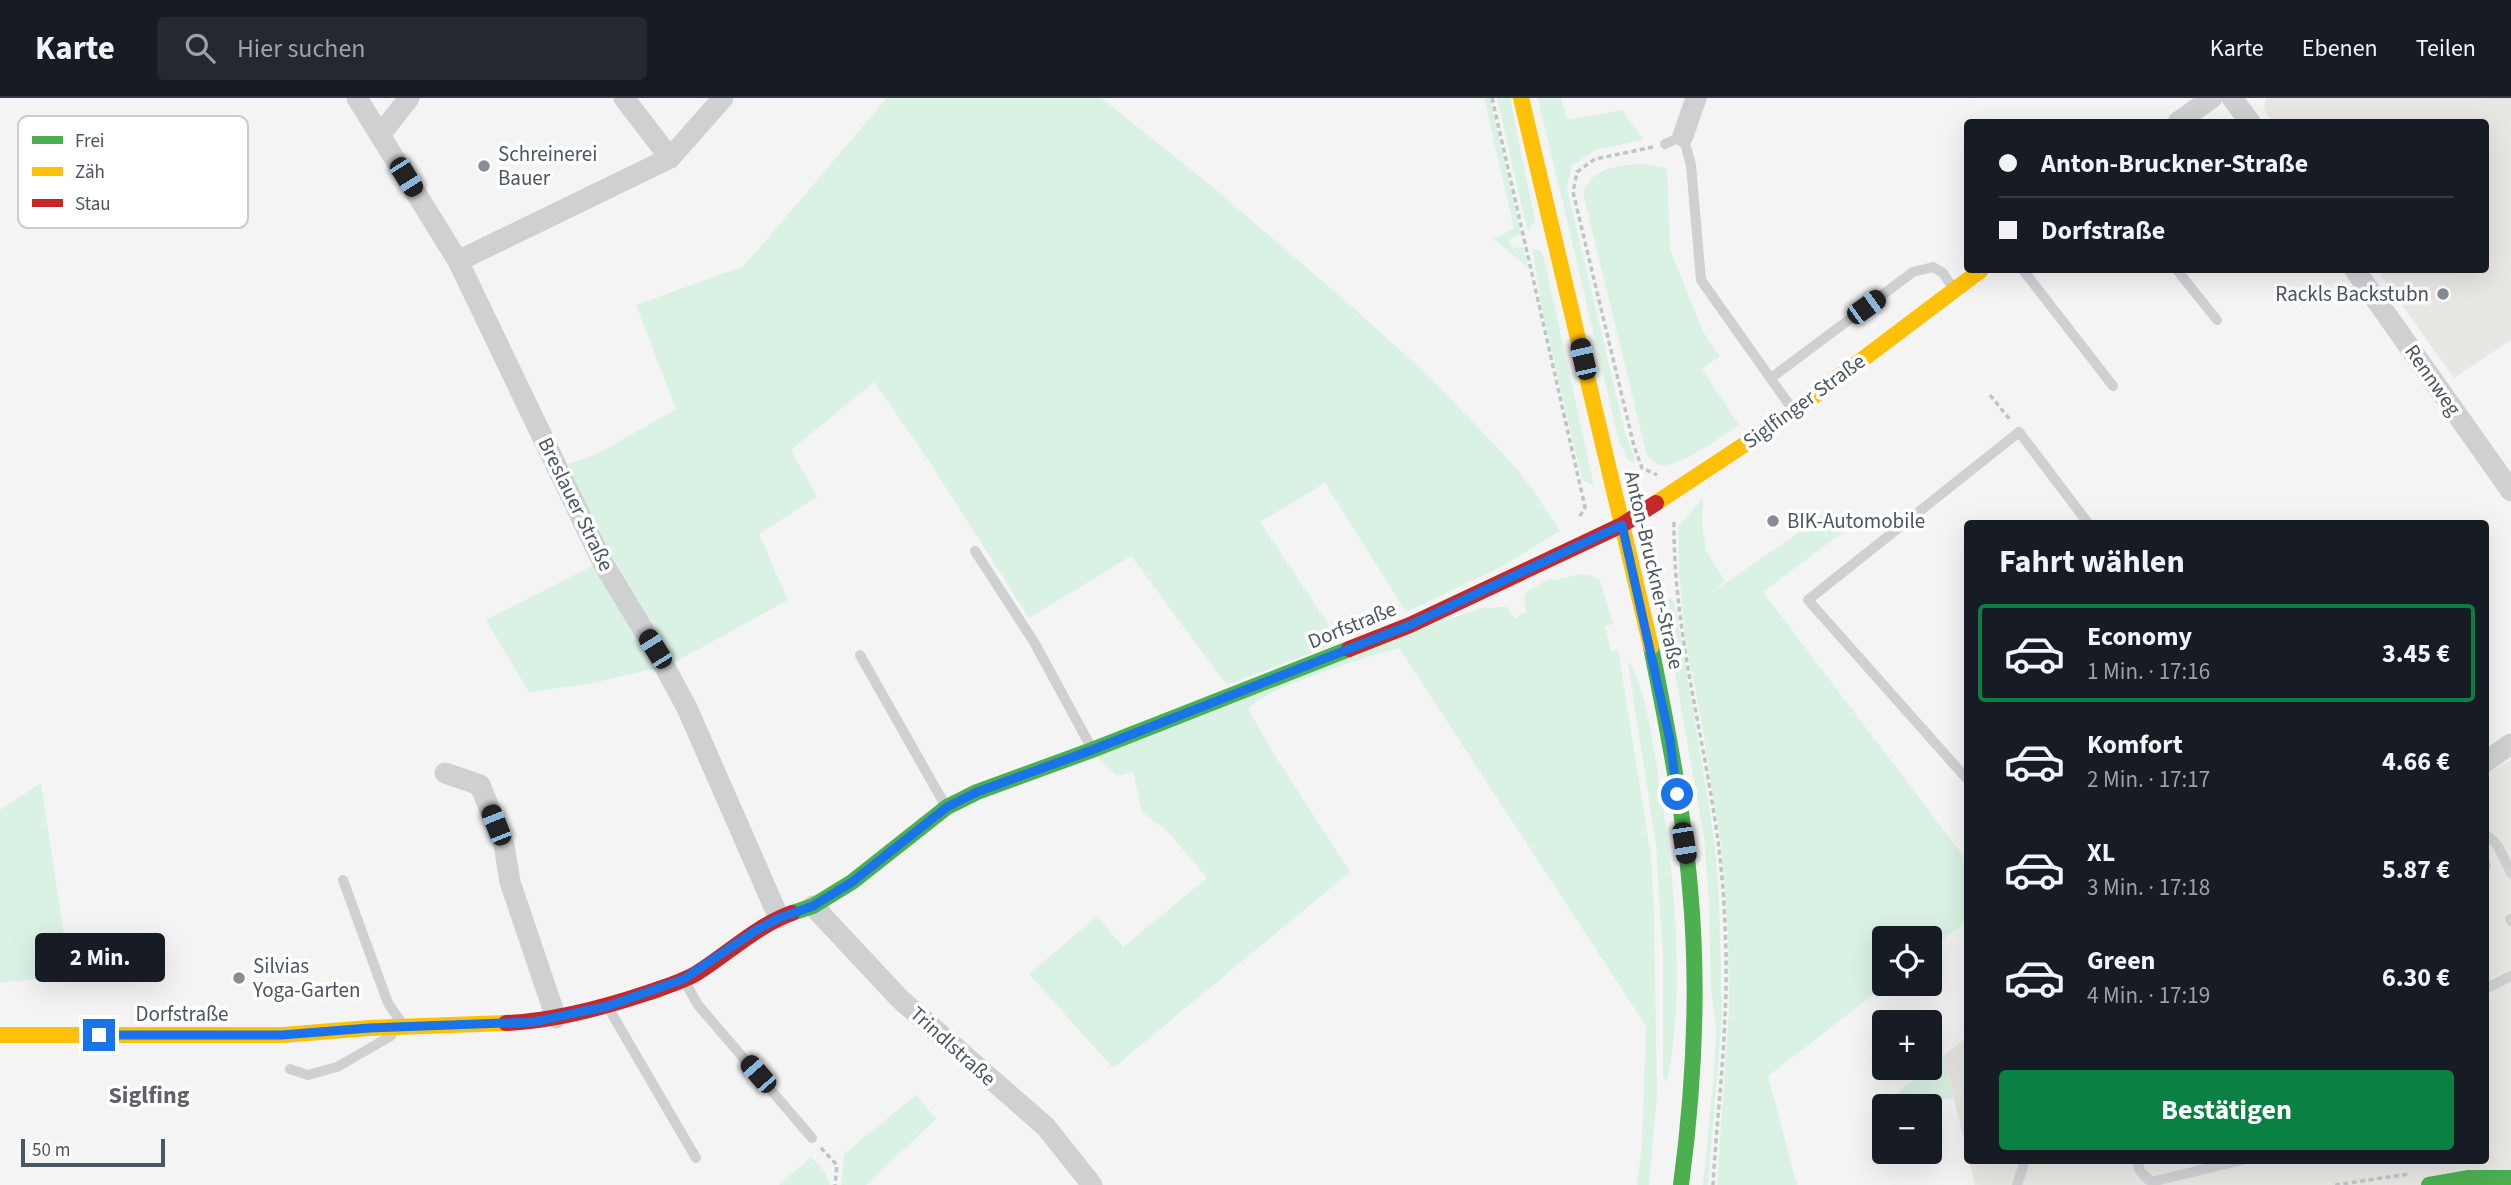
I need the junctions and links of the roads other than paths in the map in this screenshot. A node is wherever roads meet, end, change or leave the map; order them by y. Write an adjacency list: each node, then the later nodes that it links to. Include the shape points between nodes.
1 (357, 98): 11 (street, Breslauer Straße)
2 (409, 98): 11 (street)
3 (624, 98): 13 (street)
4 (723, 98): 13 (street)
5 (1521, 98): 26 (street, Anton-Bruckner-Straße)
6 (1696, 98): 12 (street)
7 (2212, 98): 9 (street)
8 (2232, 98): 10 (street)
9 (2182, 119)
10 (2248, 119)
11 (380, 135): 14 (street, Breslauer Straße)
12 (1674, 140): 21 (lane, via 1691,165 1701,279)
13 (670, 158): 14 (street)
14 (458, 261): 39 (street, Breslauer Straße, via 603,563 674,683)
15 (1977, 273): 19 (street, Siglfinger Straße)
16 (2025, 273): 22 (lane)
17 (2179, 273): 20 (lane)
18 (2357, 273): 24 (street, Rennweg)
19 (1954, 290): 21 (lane, via 1933,267 1913,272); 23 (street, Siglfinger Straße)
20 (2217, 320)
21 (1771, 378): 23 (lane)
22 (2113, 386)
23 (1793, 410): 26 (street, Siglfinger Straße)
24 (2511, 491)
25 (2086, 520): 33 (lane, via 2019,432 1808,600)
26 (1622, 525): 30 (street, Dorfstraße, via 1410,625); 54 (street, Anton-Bruckner-Straße, via 1670,740 1690,887 1693,1031)
27 (975, 551): 30 (lane, via 1034,642)
28 (860, 655): 34 (lane)
29 (2511, 744): 31 (street)
30 (1092, 750): 34 (street, Dorfstraße)
31 (2489, 759)
32 (445, 773): 44 (street, via 480,785 504,845 510,882)
33 (1964, 776)
34 (947, 807): 38 (street, Dorfstraße, via 852,882)
35 (2489, 837): 36 (lane)
36 (2511, 873)
37 (343, 880): 45 (lane, via 388,1003)
38 (813, 906): 39 (street, Dorfstraße); 55 (street, Trindlstraße, via 900,999 1046,1128)
39 (779, 918): 41 (street, Dorfstraße)
40 (2511, 976): 42 (lane)
41 (684, 979): 43 (street, Dorfstraße); 48 (lane, via 698,1005)
42 (2489, 987)
43 (608, 1006): 44 (street, Dorfstraße); 49 (lane)
44 (556, 1018): 45 (street, Dorfstraße)
45 (405, 1028): 46 (street, Dorfstraße, via 282,1035); 47 (lane, via 337,1067 308,1075)
46 (0, 1035)
47 (290, 1069)
48 (813, 1138)
49 (696, 1158)
50 (2024, 1164): 56 (lane)
51 (2138, 1164): 52 (lane, via 2151,1182)
52 (2225, 1164)
53 (2511, 1178): 57 (street, via 2469,1178); 58 (street); 59 (lane)
54 (1683, 1184)
55 (1092, 1185)
56 (2017, 1185)
57 (2429, 1185)
58 (2498, 1185)
59 (2510, 1185)

